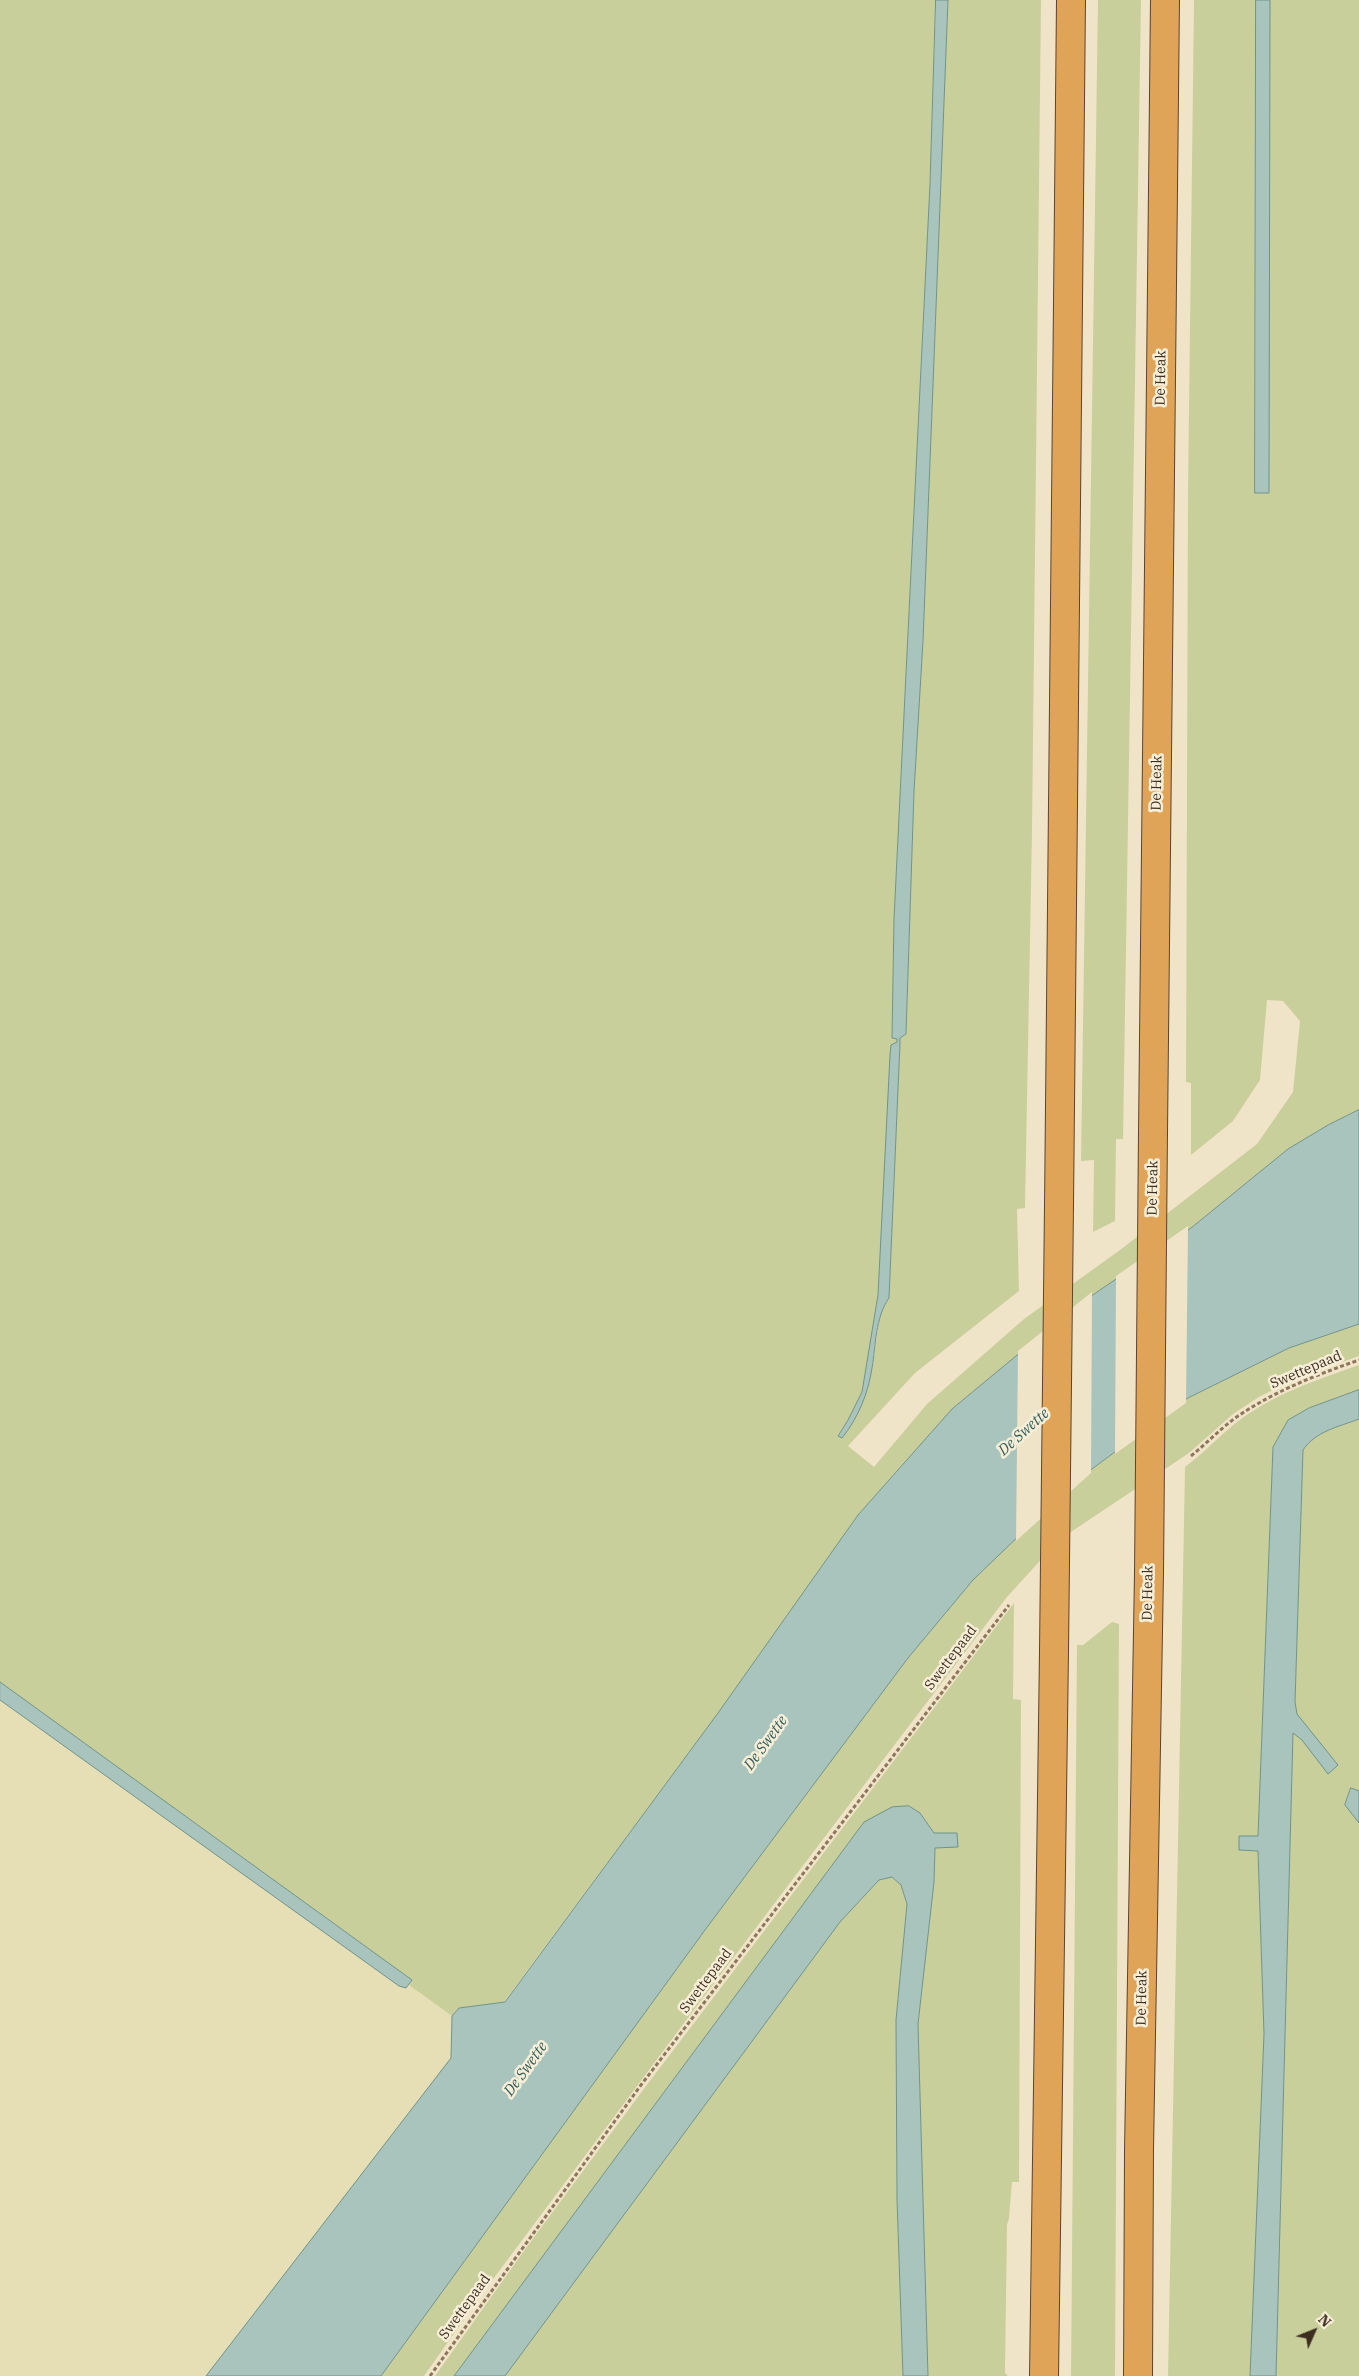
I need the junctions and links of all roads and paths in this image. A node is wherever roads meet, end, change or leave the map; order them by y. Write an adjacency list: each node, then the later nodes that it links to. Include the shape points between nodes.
1 (1070, 0): 7 (highway, bridge)
2 (1165, 0): 8 (highway, De Heak, bridge)
3 (1359, 1360): 4 (path, Swettepaad, via 1299,1382 1262,1401)
4 (1191, 1456)
5 (1008, 1604): 6 (path, Swettepaad, via 641,2085)
6 (430, 2376)
7 (1044, 2376)
8 (1138, 2376)

